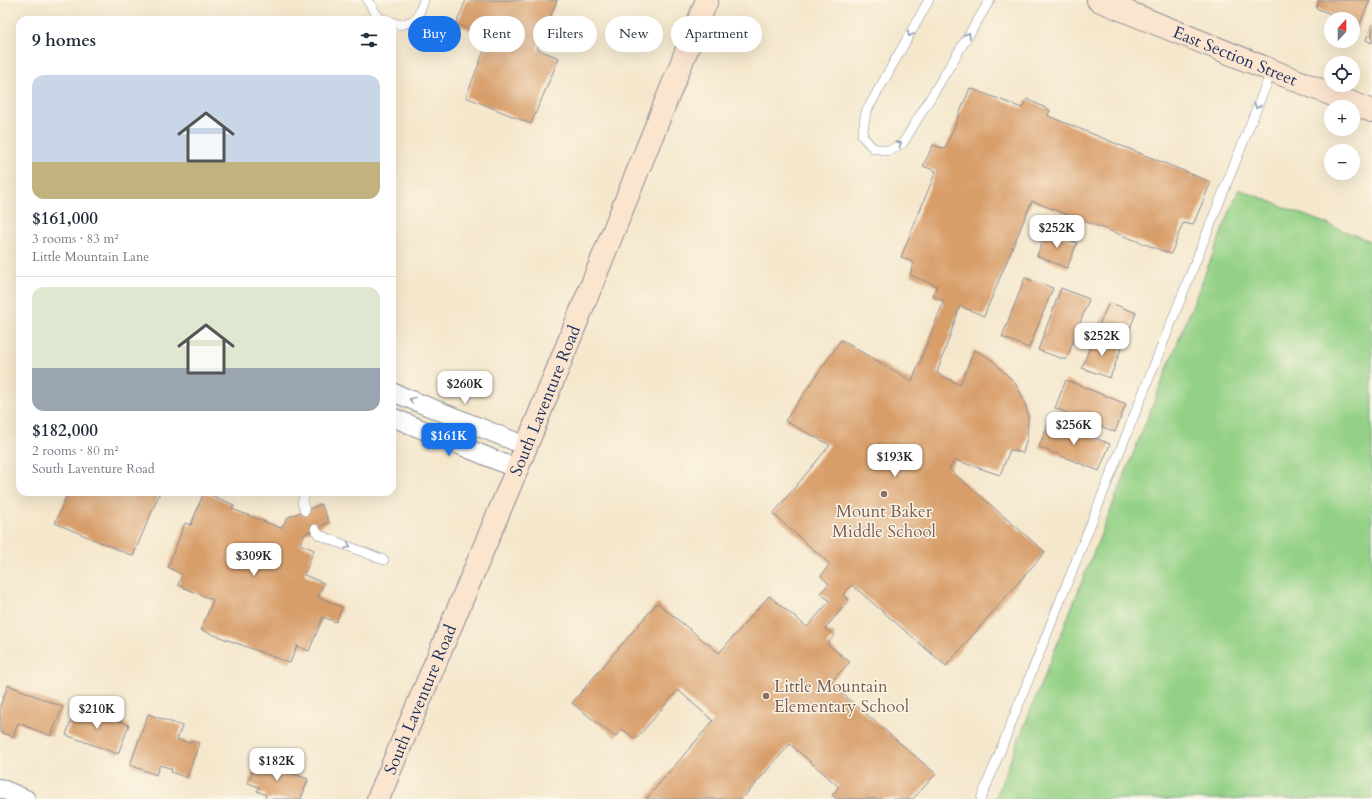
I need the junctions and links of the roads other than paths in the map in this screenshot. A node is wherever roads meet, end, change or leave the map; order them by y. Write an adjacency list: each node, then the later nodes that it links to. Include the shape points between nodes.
1 (367, 0): 7 (lane)
2 (424, 0): 8 (lane, via 417,19 401,25)
3 (707, 0): 13 (street, South Laventure Road)
4 (929, 0): 5 (lane, one-way to 5, via 866,112 862,136 873,148 889,151 903,143)
5 (990, 0)
6 (1098, 0): 9 (street, East Section Street)
7 (378, 16)
8 (396, 23)
9 (1272, 70): 10 (street, East Section Street); 22 (lane, one-way to 22)
10 (1372, 111)
11 (396, 394): 13 (street, one-way to 11)
12 (396, 419): 14 (street)
13 (526, 446): 14 (street, South Laventure Road)
14 (517, 469): 21 (street, South Laventure Road)
15 (304, 496): 16 (lane, via 302,502)
16 (306, 510)
17 (315, 529): 18 (lane, one-way to 18, via 319,535)
18 (384, 560)
19 (0, 788): 20 (street)
20 (26, 799)
21 (378, 799)
22 (981, 799)

